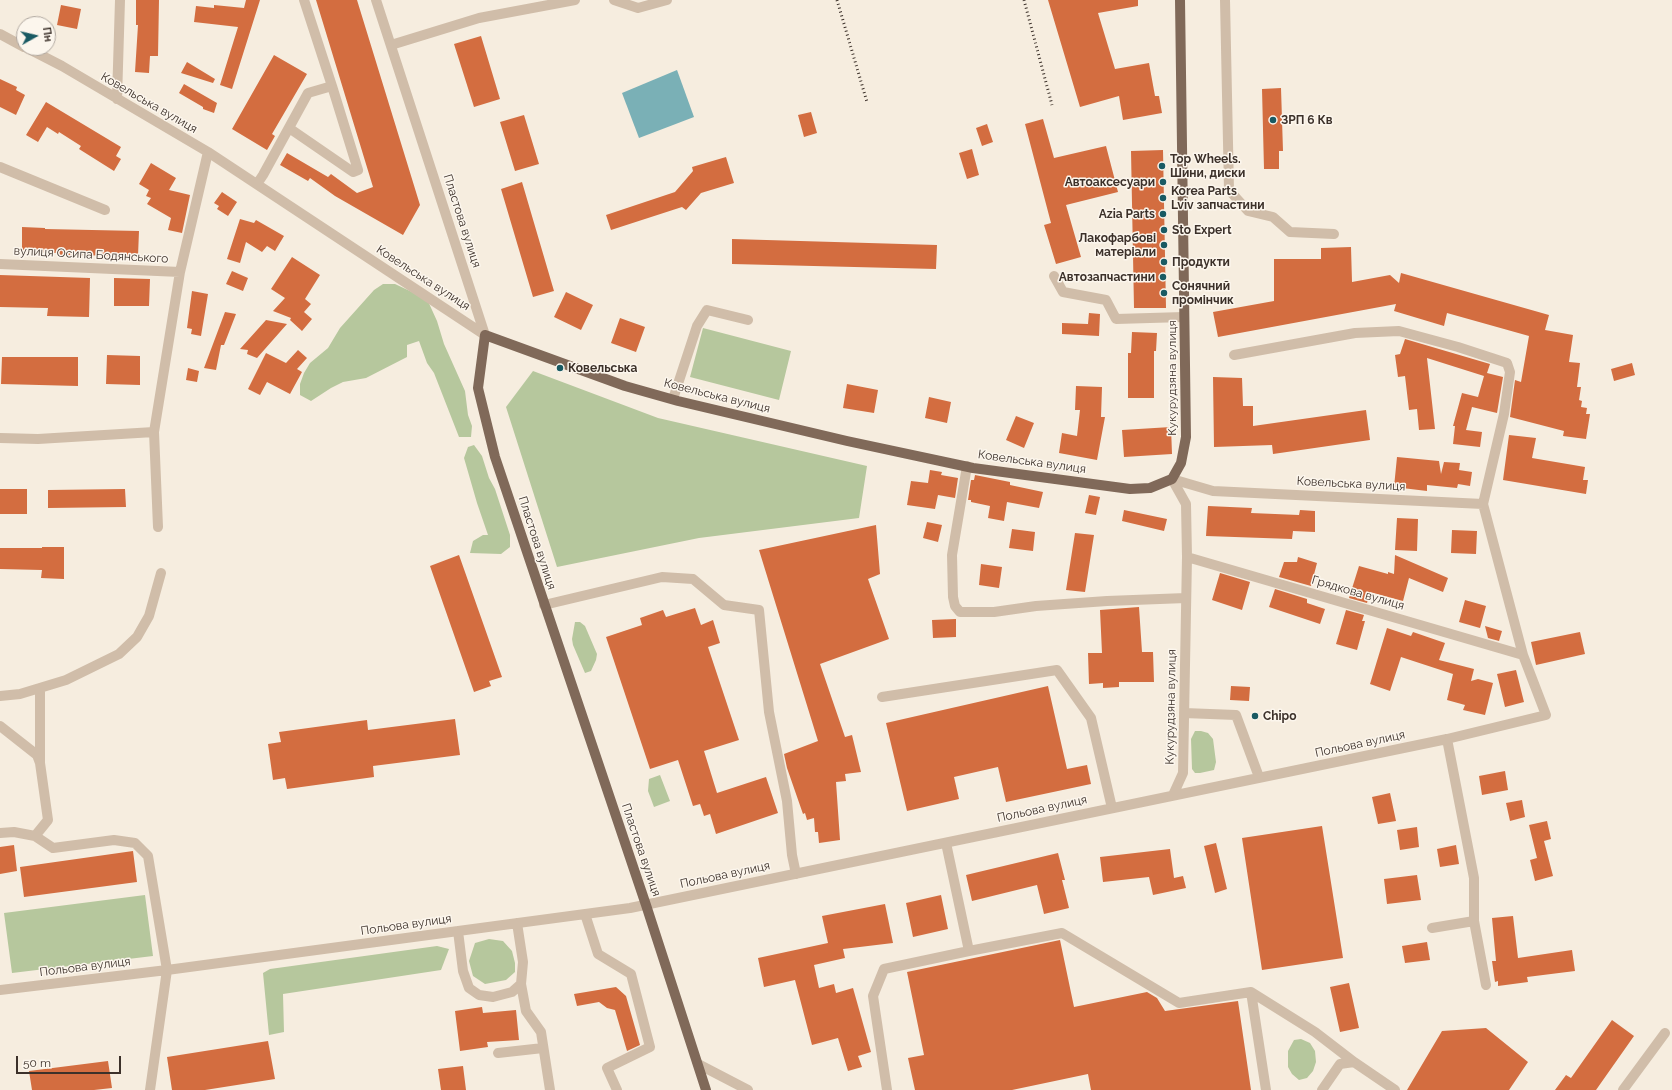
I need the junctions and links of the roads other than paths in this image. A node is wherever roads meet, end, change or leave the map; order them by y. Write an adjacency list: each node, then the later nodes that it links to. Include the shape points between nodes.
1 (120, 0): 14 (street)
2 (304, 0): 13 (street)
3 (376, 0): 11 (street, Пластова вулиця)
4 (575, 0): 11 (street, via 479,18)
5 (614, 0): 6 (street, via 638,8)
6 (667, 0)
7 (1180, 0): 24 (main road, Кукурудзяна вулиця)
8 (1225, 0): 20 (street, via 1229,190 1248,211 1273,217 1290,232)
9 (0, 34): 10 (street)
10 (16, 42)
11 (391, 45): 26 (street, Пластова вулиця)
12 (43, 56): 14 (street, Ковельська вулиця)
13 (332, 86): 15 (street, via 308,93); 15 (street, via 358,170 353,172)
14 (117, 99): 16 (street, Ковельська вулиця)
15 (289, 128): 18 (street)
16 (208, 152): 18 (street, Ковельська вулиця); 22 (street, вулиця Осипа Бодянського)
17 (0, 167): 19 (street)
18 (257, 184): 26 (street, Ковельська вулиця)
19 (105, 210)
20 (1334, 234)
21 (0, 264): 22 (street, вулиця Осипа Бодянського)
22 (180, 272): 29 (street, вулиця Осипа Бодянського)
23 (1054, 276): 24 (street, via 1063,292 1106,300 1116,319)
24 (1184, 317): 32 (main road, Кукурудзяна вулиця, via 1186,437 1182,463)
25 (748, 320): 28 (street, via 707,310 697,326)
26 (485, 335): 28 (main road, Ковельська вулиця, via 625,386); 38 (main road, Пластова вулиця, via 478,388 495,457)
27 (1234, 355): 33 (street, via 1355,333 1399,332 1458,347 1506,363 1510,372 1504,414)
28 (673, 399): 31 (main road, Ковельська вулиця, via 847,442)
29 (154, 432): 30 (street, via 38,439); 34 (street, вулиця Осипа Бодянського)
30 (0, 438)
31 (968, 466): 32 (main road, Ковельська вулиця, via 1130,489 1150,488); 37 (street, via 952,555 953,597 960,612 994,612 1036,606)
32 (1172, 479): 33 (street, Ковельська вулиця, via 1213,491); 35 (street, Кукурудзяна вулиця, via 1186,504)
33 (1483, 504): 39 (street)
34 (158, 527)
35 (1187, 556): 37 (street, Кукурудзяна вулиця); 39 (street, Грядкова вулиця)
36 (161, 573): 40 (street, via 149,616 137,637 118,654 66,680)
37 (1186, 598): 43 (street, Кукурудзяна вулиця)
38 (544, 605): 53 (street, via 662,577 693,579 724,605 759,610 769,712 787,801); 54 (main road, Пластова вулиця)
39 (1523, 655): 45 (street, Польова вулиця, via 1546,715)
40 (40, 688): 41 (street); 46 (street)
41 (0, 696)
42 (882, 697): 49 (street, via 1057,670 1091,718)
43 (1184, 713): 47 (street, via 1236,715); 48 (street, Кукурудзяна вулиця, via 1183,773)
44 (0, 726): 46 (street, via 37,755)
45 (1447, 739): 47 (street, Польова вулиця); 56 (street, via 1474,878)
46 (40, 763): 51 (street, via 48,820)
47 (1259, 778): 48 (street, Польова вулиця)
48 (1173, 795): 49 (street, Польова вулиця)
49 (1112, 808): 52 (street, Польова вулиця)
50 (0, 833): 51 (street, via 14,832)
51 (35, 836): 61 (street, via 53,848 114,840 135,843 148,856)
52 (946, 842): 53 (street, Польова вулиця); 60 (street)
53 (796, 874): 54 (street, Польова вулиця)
54 (646, 905): 55 (street, Польова вулиця); 70 (main road, Пластова вулиця)
55 (585, 914): 57 (street, Польова вулиця); 73 (street, via 598,954 630,974 650,1047 607,1068)
56 (1474, 921): 58 (street); 63 (street)
57 (517, 923): 59 (street, Польова вулиця); 62 (street, via 523,962)
58 (1432, 928)
59 (458, 931): 61 (street, Польова вулиця); 62 (street, via 463,971 469,988 479,995 493,997 512,992)
60 (969, 951): 65 (street, via 1062,933 1179,1003); 76 (street, via 884,969 872,996)
61 (167, 970): 64 (street, Польова вулиця); 71 (street)
62 (521, 984): 67 (street, via 526,1011 541,1032)
63 (1486, 985)
64 (0, 990)
65 (1251, 992): 69 (street, via 1314,1032); 77 (street)
66 (1665, 1034): 80 (street)
67 (543, 1048): 68 (street); 72 (street)
68 (498, 1053)
69 (1354, 1062): 78 (street, via 1340,1064); 79 (street)
70 (698, 1064): 74 (main road, Пластова вулиця); 75 (street)
71 (150, 1090)
72 (550, 1090)
73 (616, 1090)
74 (706, 1090)
75 (748, 1090)
76 (887, 1090)
77 (1266, 1090)
78 (1322, 1090)
79 (1395, 1090)
80 (1623, 1090)

